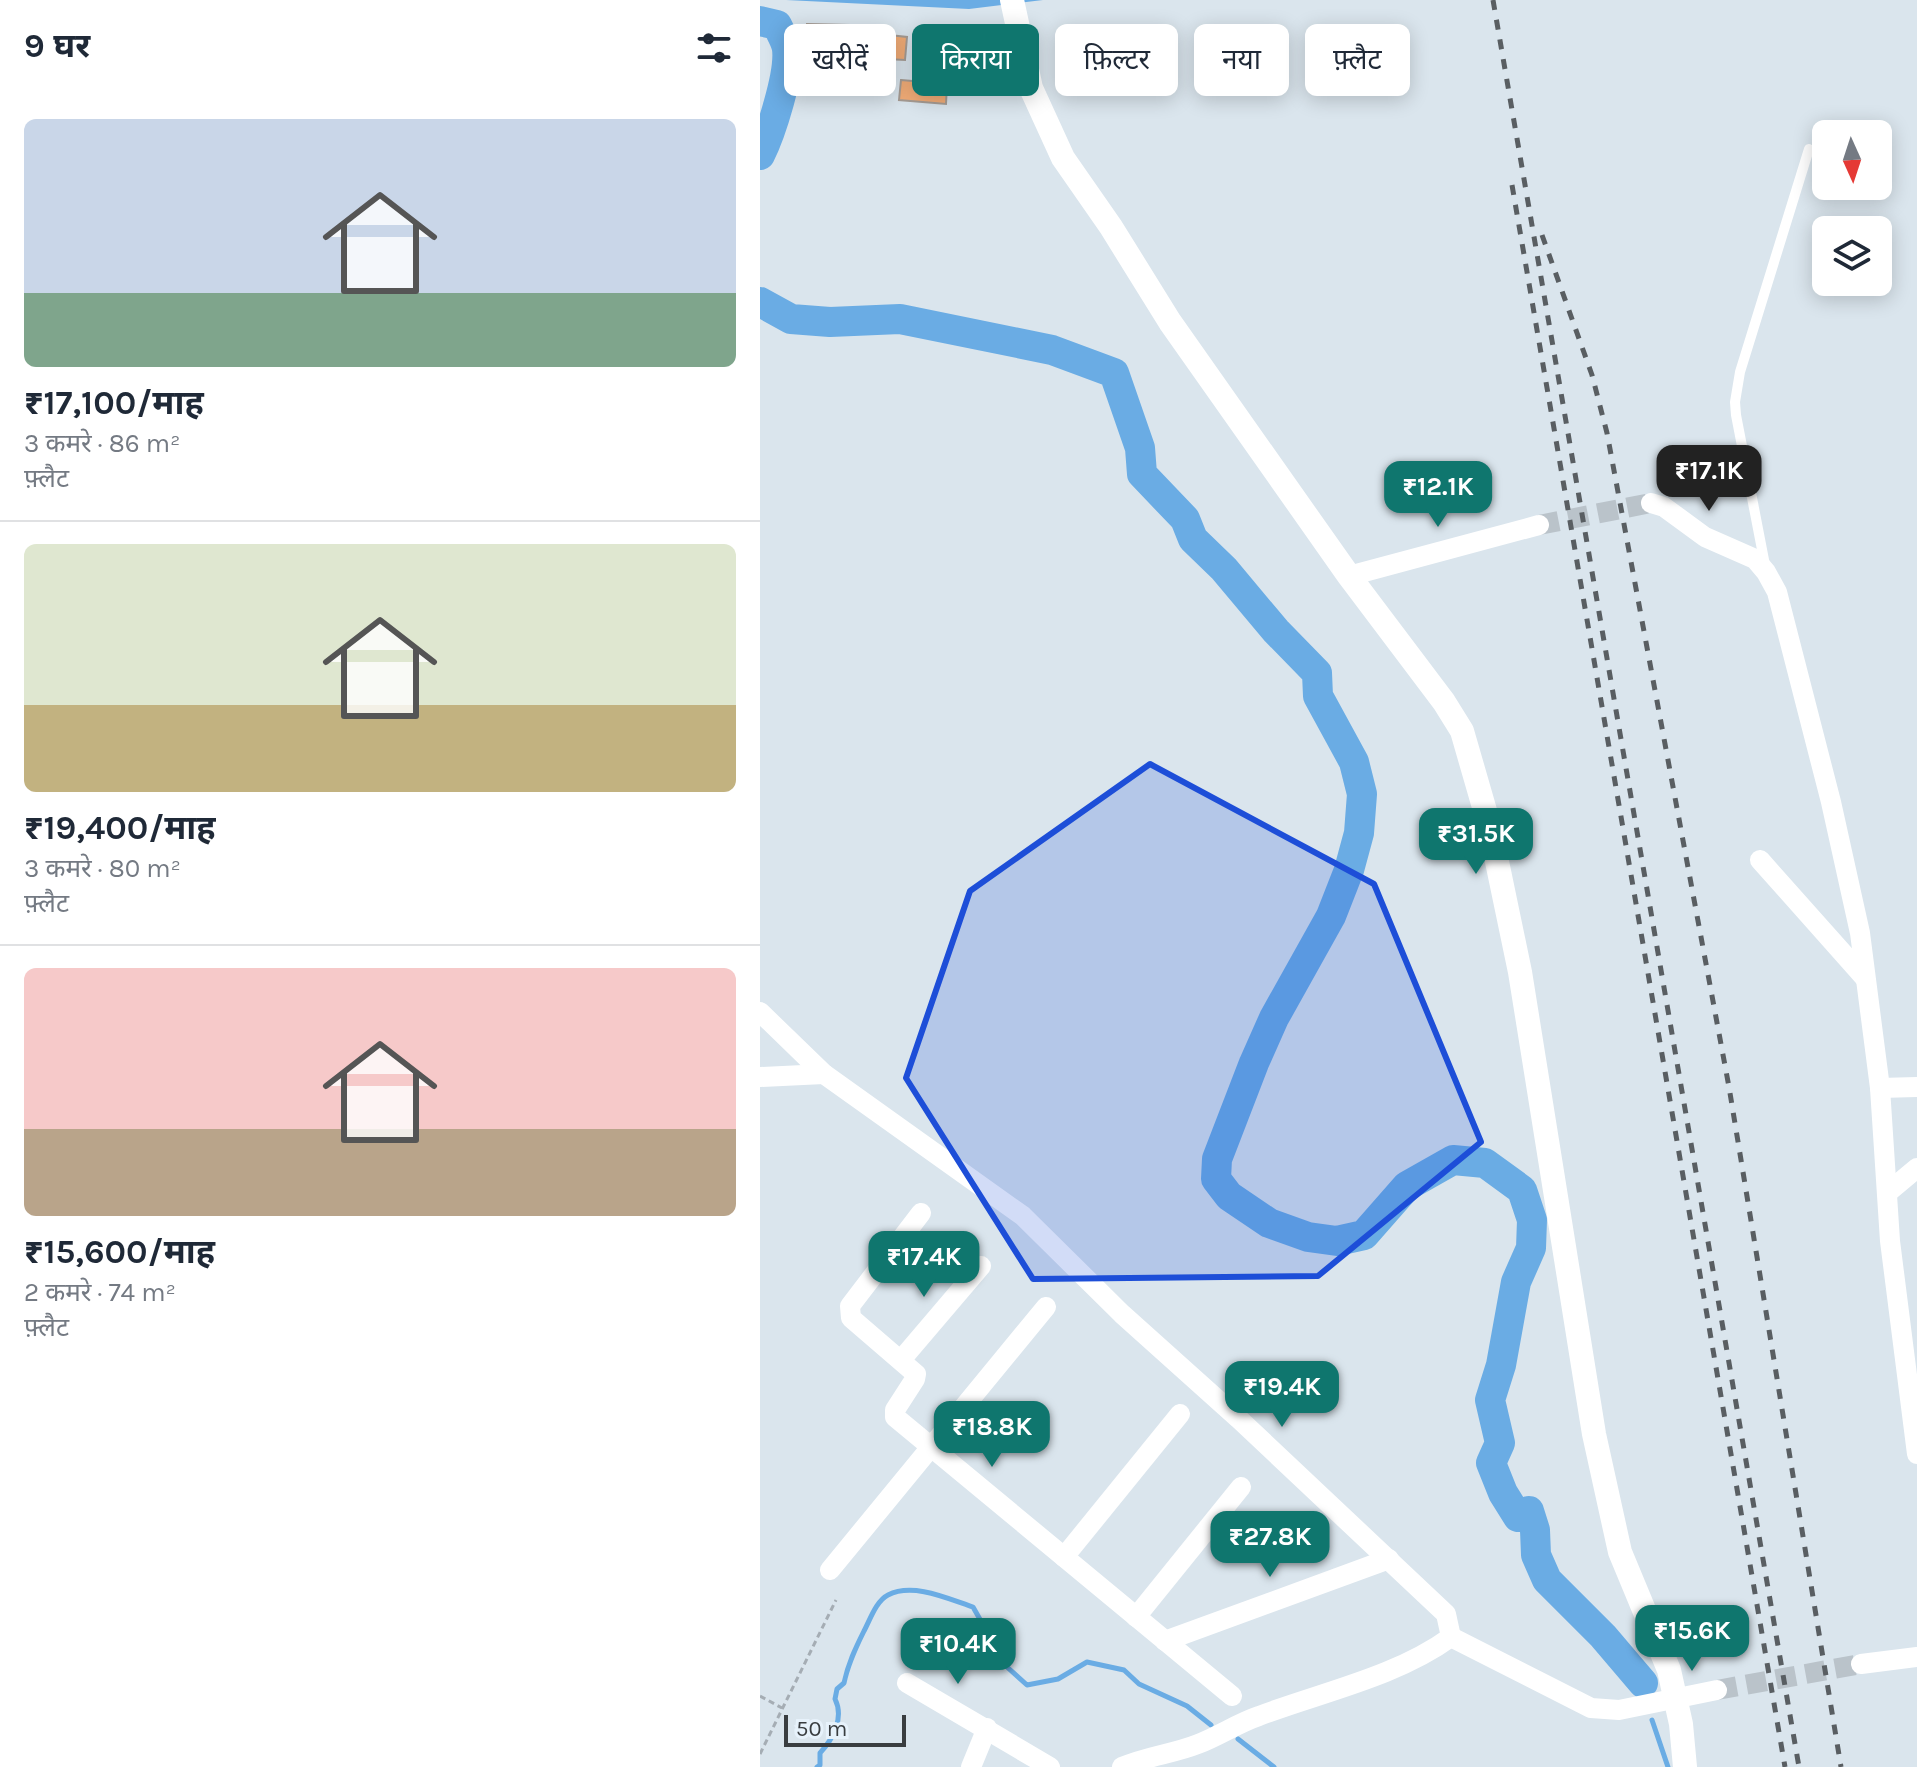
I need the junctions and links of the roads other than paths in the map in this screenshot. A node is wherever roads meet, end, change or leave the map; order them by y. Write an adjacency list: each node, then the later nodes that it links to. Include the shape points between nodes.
1 (1012, 0): 6 (street, via 1031,88 1063,158 1170,322)
2 (1809, 149): 5 (lane, via 1735,402)
3 (1651, 503): 5 (street, via 1705,537 1755,559)
4 (1539, 525): 6 (street)
5 (1766, 572): 8 (street, via 1777,592 1831,802)
6 (1349, 576): 35 (street, via 1462,731 1490,828 1520,972 1594,1434 1620,1552)
7 (1760, 860): 8 (street)
8 (1865, 978): 13 (street)
9 (760, 1012): 10 (street)
10 (824, 1074): 11 (street); 25 (street, via 1023,1216)
11 (760, 1077)
12 (1917, 1087): 13 (street)
13 (1880, 1088): 15 (street)
14 (1917, 1168): 15 (street)
15 (1887, 1193): 22 (street)
16 (921, 1213): 19 (street, via 850,1306 851,1318)
17 (981, 1266): 19 (street)
18 (1046, 1307): 21 (street)
19 (901, 1360): 21 (street, via 916,1377 895,1417)
20 (1180, 1414): 24 (street)
21 (930, 1447): 24 (street); 26 (street)
22 (1917, 1454)
23 (1241, 1487): 27 (street)
24 (1064, 1557): 27 (street)
25 (1389, 1559): 28 (street, via 1446,1614); 29 (street)
26 (830, 1570)
27 (1136, 1617): 29 (street)
28 (1451, 1637): 35 (street, via 1591,1708 1619,1710); 39 (street, via 1394,1668 1255,1717 1197,1744)
29 (1165, 1641): 34 (street)
30 (1917, 1657): 31 (street)
31 (1861, 1664)
32 (907, 1683): 36 (street)
33 (1717, 1690): 35 (street)
34 (1232, 1696)
35 (1677, 1699): 40 (street)
36 (987, 1728): 37 (street); 38 (street)
37 (971, 1767)
38 (1050, 1767)
39 (1122, 1767)
40 (1685, 1767)

